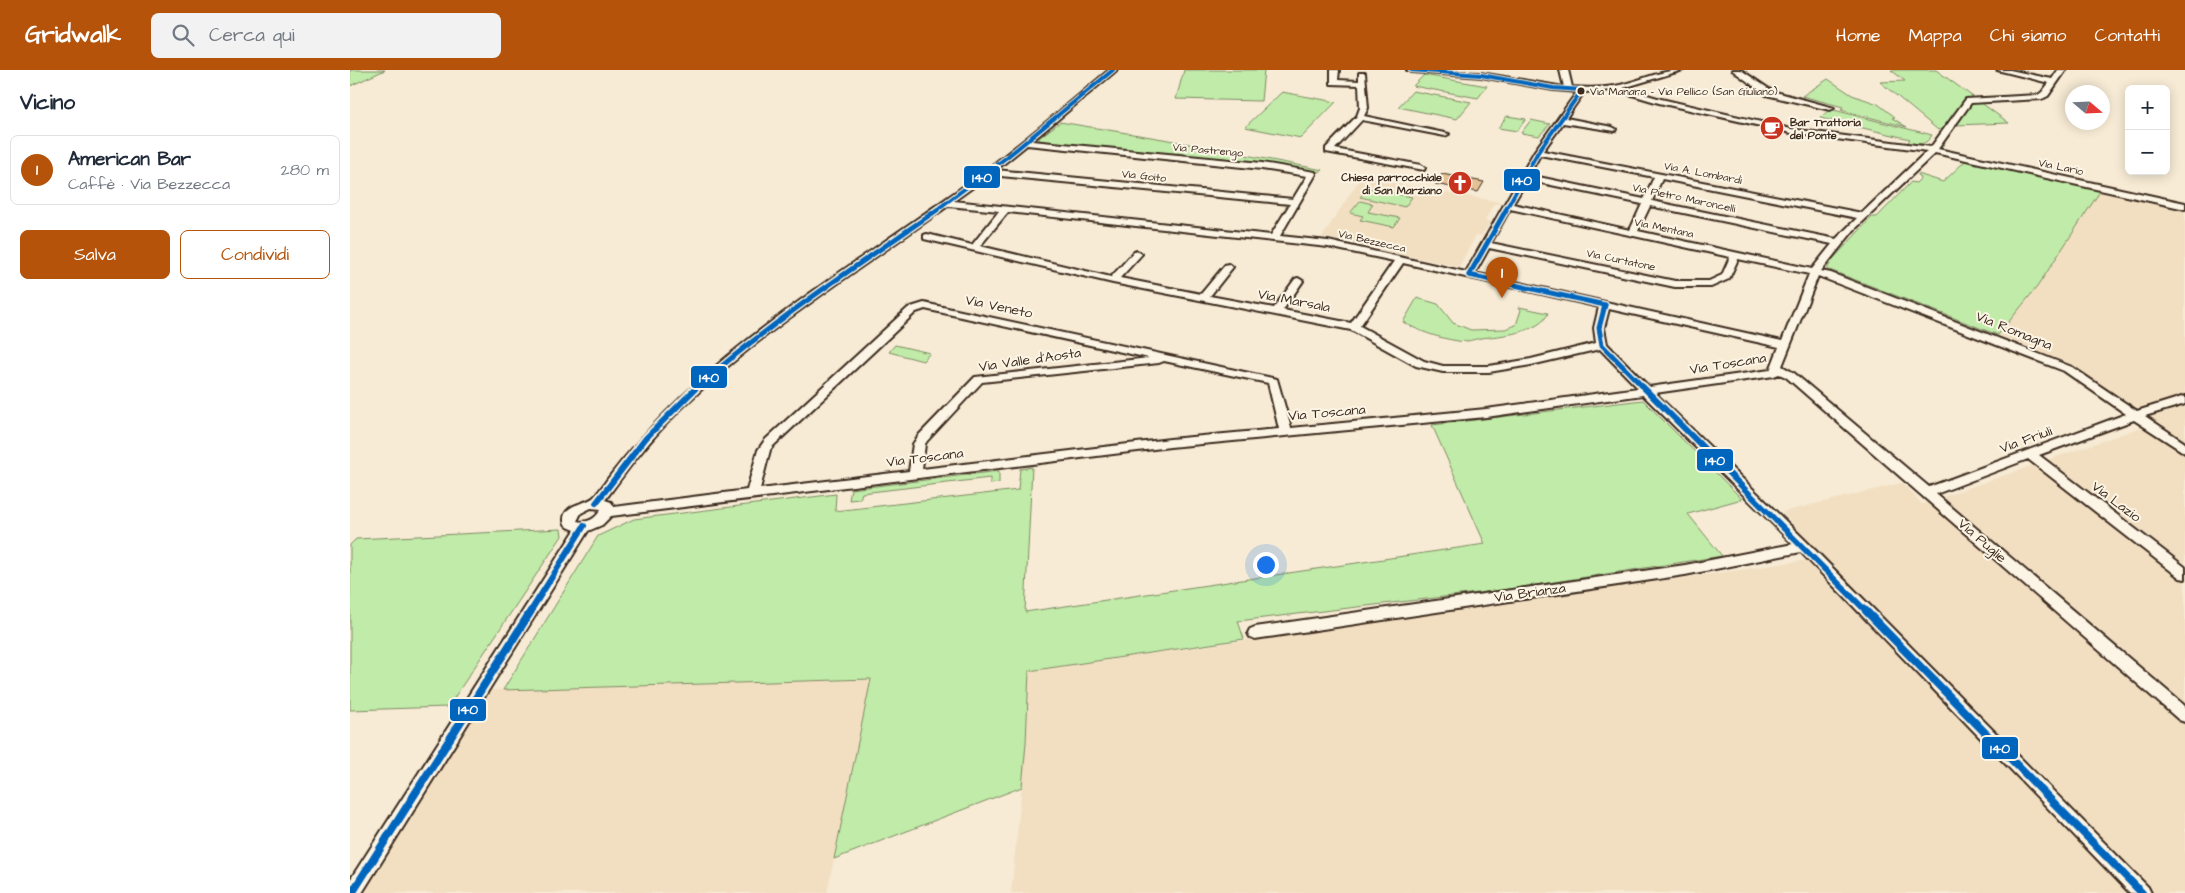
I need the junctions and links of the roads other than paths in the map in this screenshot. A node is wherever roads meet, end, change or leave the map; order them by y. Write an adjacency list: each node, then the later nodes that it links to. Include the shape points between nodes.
1 (1113, 70): 19 (street)
2 (1335, 70): 15 (street, via 1334,82 1362,79 1364,108)
3 (1411, 70): 9 (street)
4 (1564, 70): 12 (street)
5 (1677, 70): 11 (street)
6 (1736, 70): 14 (street, via 1769,93)
7 (2001, 70): 10 (street)
8 (2062, 70): 10 (street)
9 (1482, 73): 12 (street)
10 (2054, 82): 20 (street, Via Toscana, via 2039,97 1969,101)
11 (1615, 88): 13 (street); 20 (street, Via Lario, via 1791,131)
12 (1569, 90): 13 (street)
13 (1582, 90): 16 (street)
14 (1830, 108)
15 (1360, 117): 18 (street); 22 (street, via 1329,150)
16 (1561, 120): 17 (street); 21 (street)
17 (1612, 129)
18 (1445, 134)
19 (1027, 143): 23 (street); 26 (street, Via Pastrengo, via 1262,166 1312,174)
20 (1932, 151): 30 (street, Via Lario); 32 (street, Via Toscana)
21 (1538, 152): 24 (street, Via A. Lombardi); 25 (street)
22 (1421, 168)
23 (989, 172): 26 (street, Via Goito); 28 (street)
24 (1658, 176): 27 (street); 32 (street, Via A. Lombardi)
25 (1524, 177): 27 (street, Via Pietro Maroncelli); 29 (street)
26 (1296, 202): 35 (street, Via Pastrengo)
27 (1646, 202): 33 (street); 36 (street, Via Pietro Maroncelli)
28 (946, 203): 31 (street, Via Bezzecca); 64 (street, via 733,355 675,408)
29 (1508, 206): 33 (street, Via Mentana); 37 (street)
30 (2185, 206)
31 (1005, 210): 35 (street, Via Bezzecca); 38 (street)
32 (1863, 216): 36 (street, Via Toscana)
33 (1632, 233): 40 (street, Via Mentana)
34 (927, 237): 38 (street, Via Marsala)
35 (1274, 238): 41 (street, Via Bezzecca, via 1328,244)
36 (1838, 242): 43 (street, Via Toscana)
37 (1486, 245): 40 (street, Via Curtatone, via 1675,284 1711,284 1726,277); 44 (street)
38 (974, 248): 45 (street, Via Marsala)
39 (1137, 254): 45 (street)
40 (1735, 255): 43 (street, Via Mentana)
41 (1400, 260): 44 (street, Via Bezzecca); 50 (street)
42 (1228, 266): 47 (street)
43 (1815, 272): 52 (street, Via Toscana); 57 (street, Via Romagna, via 2068,369)
44 (1469, 275): 48 (street, Via Bezzecca)
45 (1113, 280): 47 (street, Via Marsala)
46 (1298, 280): 49 (street)
47 (1203, 298): 49 (street, Via Marsala)
48 (1605, 305): 51 (street, via 1600,328); 52 (street, Via Bezzecca)
49 (1276, 312): 50 (street, Via Marsala)
50 (1354, 327): 51 (street, Via Marsala, via 1420,364 1443,369 1481,369 1530,362)
51 (1602, 345): 55 (street)
52 (1786, 345): 54 (street, Via Toscana)
53 (1172, 358): 58 (street, Via Veneto, via 1273,381); 61 (street, Via Valle d'Aosta, via 979,379 923,438 919,444); 63 (street, Via Veneto, via 918,307 769,443 764,450)
54 (1777, 368): 55 (street, Via Toscana, via 1774,373); 62 (street, Via Puglie, via 1784,370)
55 (1646, 392): 58 (street, Via Toscana, via 1486,413); 67 (street)
56 (2185, 400): 57 (street, Via Friuli)
57 (2135, 415): 59 (street, Via Romagna); 60 (street, Via Friuli)
58 (1286, 432): 61 (street, Via Toscana)
59 (2185, 449)
60 (2030, 455): 62 (street, Via Friuli); 68 (street, Via Lazio)
61 (915, 474): 63 (street, Via Toscana)
62 (1926, 492): 70 (street, Via Puglie)
63 (752, 494): 65 (street, Via Toscana)
64 (596, 502): 65 (street, via 606,505); 66 (street, via 579,508 571,516 574,525)
65 (607, 512): 66 (street, via 601,520)
66 (584, 526): 71 (street)
67 (1804, 547): 69 (street, Via Brianza, via 1685,570); 72 (street)
68 (2185, 574)
69 (1255, 633)
70 (2185, 715)
71 (352, 893)
72 (2142, 893)

